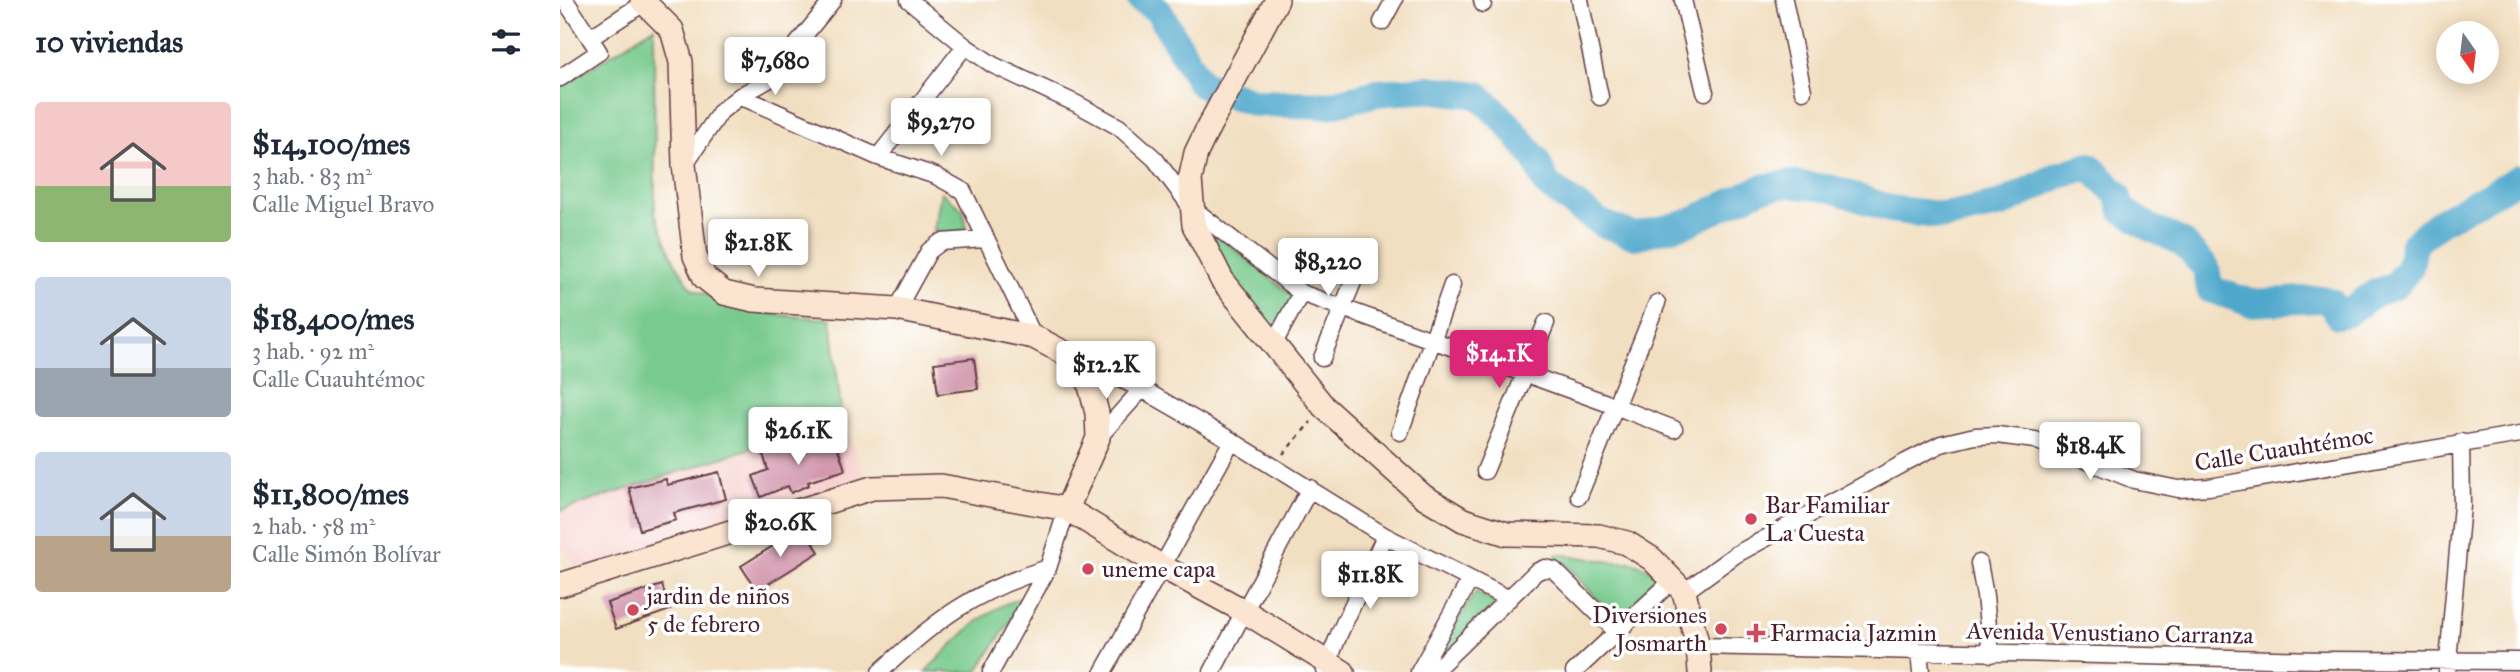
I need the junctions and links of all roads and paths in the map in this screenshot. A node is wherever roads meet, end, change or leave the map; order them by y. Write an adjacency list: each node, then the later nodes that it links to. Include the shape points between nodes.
1 (565, 0): 11 (street)
2 (833, 0): 16 (street, via 768,80)
3 (909, 0): 12 (street)
4 (1277, 0): 20 (street, via 1196,153)
5 (1394, 0): 10 (street)
6 (1580, 0): 17 (street)
7 (1683, 0): 15 (street)
8 (1784, 0): 14 (street)
9 (644, 1): 11 (street); 19 (street, via 672,30 681,62)
10 (1382, 22)
11 (590, 38): 13 (street, via 599,52)
12 (965, 47): 18 (street); 20 (street, via 1119,127 1155,159)
13 (560, 78)
14 (1803, 91)
15 (1705, 92)
16 (740, 96): 18 (street); 19 (street, via 721,111)
17 (1600, 97)
18 (878, 158): 21 (street, via 936,176 963,191)
19 (684, 165): 26 (street, via 695,256 705,278 724,293 754,300)
20 (1191, 207): 24 (street); 31 (street, via 1194,225 1222,280)
21 (985, 239): 26 (street, via 941,243 929,250); 29 (street)
22 (1366, 250): 27 (street)
23 (1452, 285): 30 (street)
24 (1301, 293): 27 (street); 31 (street)
25 (1657, 303): 36 (street)
26 (897, 309): 29 (street)
27 (1344, 309): 30 (street); 32 (street)
28 (1546, 323): 34 (street)
29 (1034, 337): 33 (street)
30 (1433, 340): 34 (street); 39 (street)
31 (1273, 345): 37 (street)
32 (1322, 358)
33 (1078, 360): 35 (street); 41 (street, via 1097,413)
34 (1525, 374): 36 (street); 45 (street)
35 (1142, 389): 41 (street); 42 (street)
36 (1615, 405): 38 (street); 47 (street)
37 (1324, 407): 44 (path); 55 (street, via 1423,496 1463,520 1507,534 1599,536 1627,543 1652,559)
38 (1674, 429)
39 (1400, 432)
40 (2520, 434): 43 (street, Calle Cuauhtémoc)
41 (1098, 438): 48 (street)
42 (1232, 441): 44 (street); 51 (street)
43 (2461, 442): 55 (street, Calle Cuauhtémoc, via 2178,489 2134,480 2035,440 1975,436 1941,444); 63 (street, via 2462,505)
44 (1271, 467): 46 (street)
45 (1485, 471)
46 (1310, 488): 49 (street); 57 (street)
47 (1579, 496)
48 (1067, 509): 51 (street); 52 (street); 54 (street, via 941,486 872,488)
49 (1385, 536): 53 (street); 64 (street, via 1340,632)
50 (1979, 563): 61 (street)
51 (1161, 566): 57 (street); 67 (street)
52 (1048, 568): 65 (street, via 961,604); 66 (street)
53 (1470, 580): 56 (street); 69 (street)
54 (560, 585)
55 (1678, 586): 58 (street, Calle Cuauhtémoc); 59 (street)
56 (1509, 599): 58 (street, via 1536,572 1554,570); 70 (street)
57 (1244, 611): 64 (street); 68 (street)
58 (1616, 631): 71 (street, Calle Cuauhtémoc)
59 (1698, 646): 60 (street, Avenida Venustiano Carranza); 72 (street)
60 (1919, 651): 61 (street, Avenida Venustiano Carranza); 73 (street)
61 (1991, 654): 63 (street, Avenida Venustiano Carranza)
62 (2520, 661): 63 (street, Avenida Venustiano Carranza)
63 (2447, 666)
64 (1331, 669)
65 (880, 672)
66 (991, 672)
67 (1103, 672)
68 (1212, 672)
69 (1419, 672)
70 (1433, 672)
71 (1574, 672)
72 (1700, 672)
73 (1921, 672)

